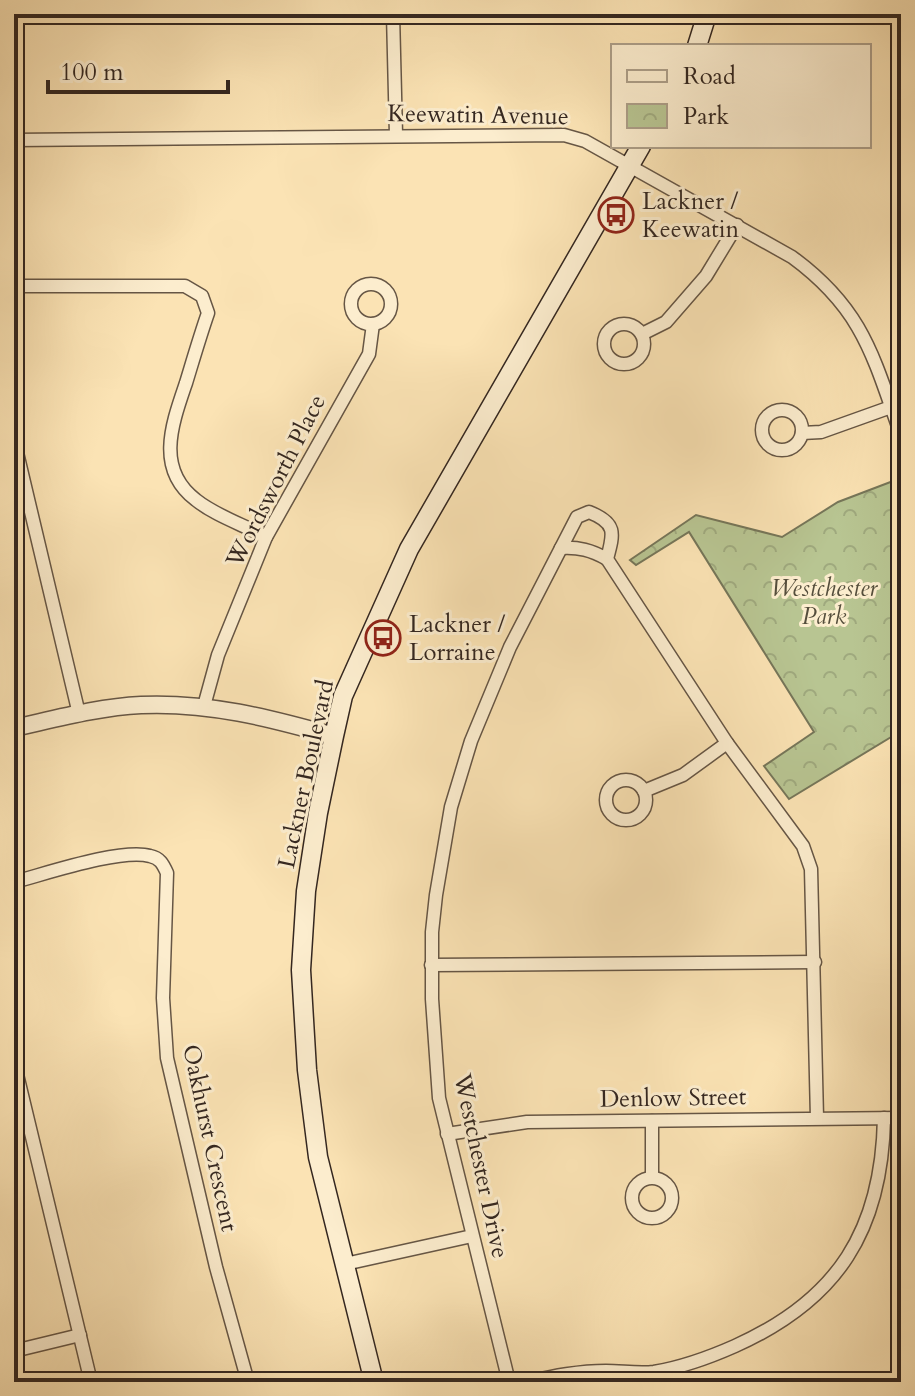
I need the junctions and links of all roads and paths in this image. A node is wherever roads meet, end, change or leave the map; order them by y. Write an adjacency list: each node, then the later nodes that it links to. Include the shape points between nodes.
1 (393, 14): 4 (street)
2 (707, 14): 3 (main road)
3 (698, 44)
4 (396, 135): 5 (street, Keewatin Avenue); 7 (street, Keewatin Avenue, via 564,135)
5 (14, 140)
6 (640, 148): 7 (main road, Lackner Boulevard)
7 (630, 164): 8 (street, Keewatin Avenue); 22 (main road, Lackner Boulevard, via 409,549 343,696)
8 (737, 225): 11 (street, via 706,276 666,322); 12 (street, Keewatin Avenue, via 819,276 838,297 871,349)
9 (14, 286): 16 (street, via 185,286 202,296 208,313 171,428 172,470 198,502)
10 (373, 324): 16 (street, Wordsworth Place, via 369,354)
11 (642, 334)
12 (891, 407): 13 (street, via 821,432); 14 (street, Keewatin Avenue)
13 (802, 433)
14 (901, 435)
15 (14, 440): 20 (street)
16 (266, 537): 19 (street, Wordsworth Place, via 218,655)
17 (561, 548): 18 (street, via 580,547); 18 (street, Westchester Drive, via 577,517 589,512 611,527); 27 (street, Westchester Drive, via 510,647 471,741 443,851)
18 (607, 559): 23 (street)
19 (204, 706): 20 (street, via 139,705); 22 (street)
20 (79, 714): 21 (street)
21 (14, 728)
22 (334, 736): 36 (main road, Lackner Boulevard, via 306,891 301,970 318,1157)
23 (727, 743): 24 (street, via 683,775); 26 (street, via 803,846 811,869)
24 (644, 791)
25 (14, 882): 40 (street, Oakhurst Crescent, via 116,857 150,855 162,861 167,873 167,1058)
26 (815, 962): 27 (street); 29 (street)
27 (431, 965): 33 (street, Westchester Drive, via 439,1098)
28 (14, 1062): 37 (street)
29 (817, 1118): 30 (street, Denlow Street); 32 (street, Denlow Street)
30 (884, 1118): 31 (street, Denlow Street); 43 (street, via 879,1179 867,1222 845,1263 817,1295 771,1330 695,1363)
31 (901, 1118)
32 (652, 1121): 33 (street, Denlow Street, via 527,1122); 34 (street)
33 (447, 1134): 35 (street, Westchester Drive)
34 (652, 1177)
35 (472, 1236): 36 (street); 42 (street, Westchester Drive)
36 (345, 1264): 41 (main road, Lackner Boulevard)
37 (80, 1335): 38 (street); 39 (street)
38 (14, 1351)
39 (91, 1382)
40 (248, 1382)
41 (374, 1382)
42 (509, 1382)
43 (527, 1382)

